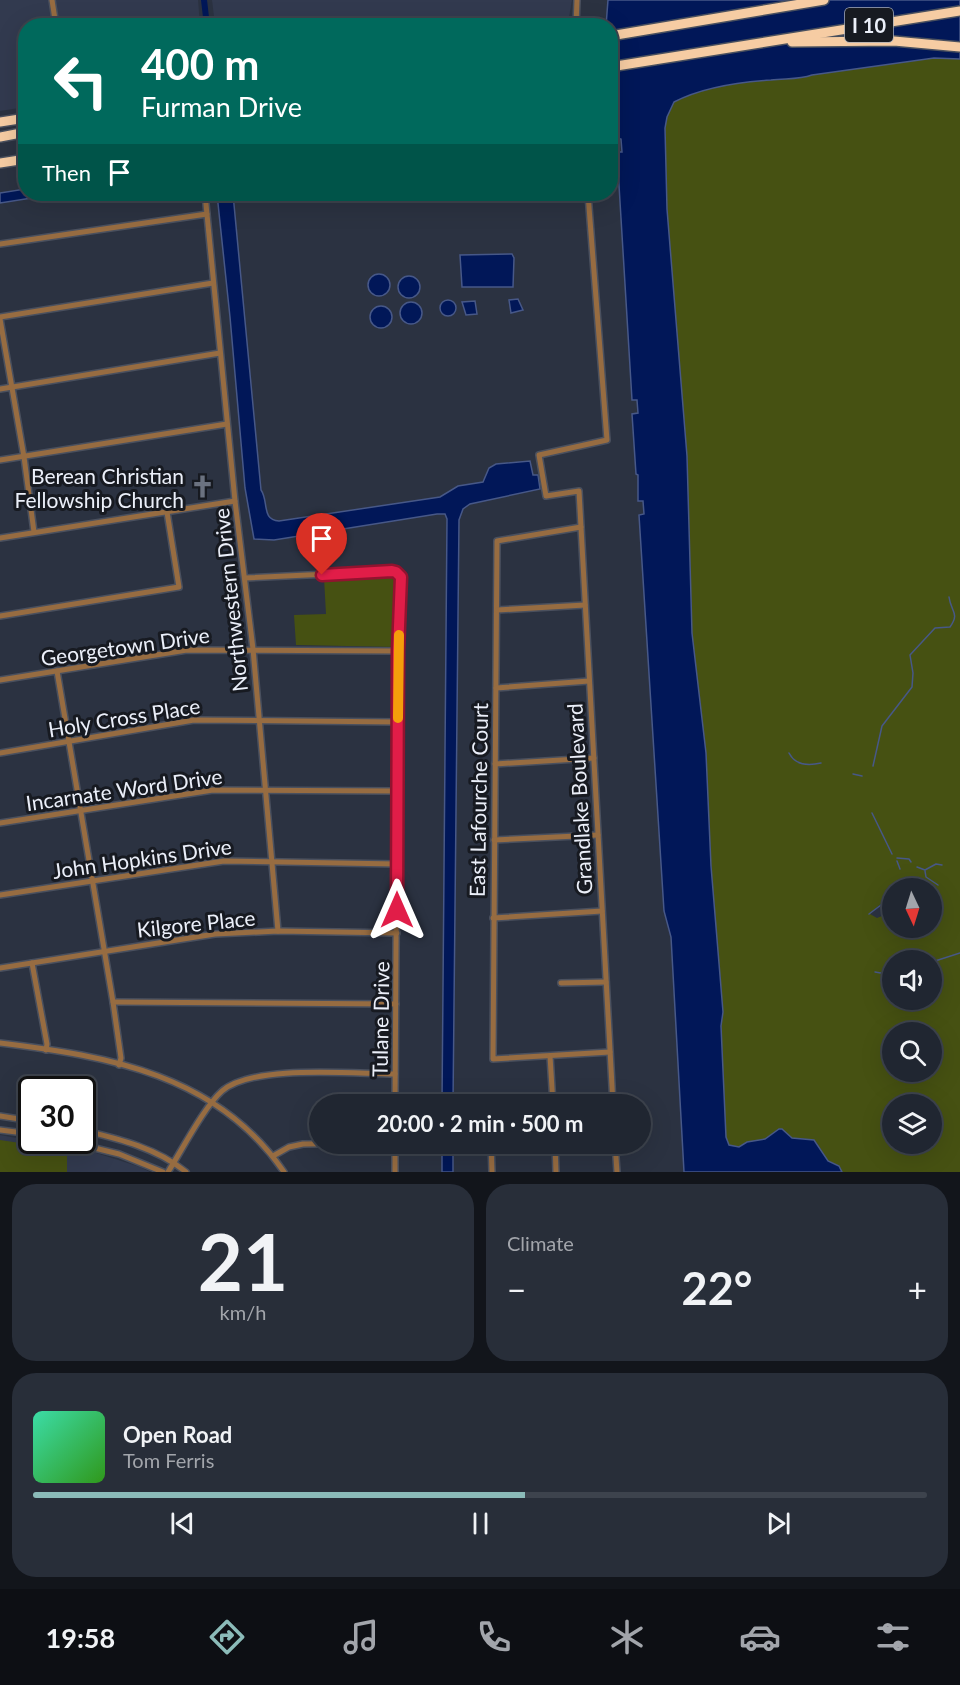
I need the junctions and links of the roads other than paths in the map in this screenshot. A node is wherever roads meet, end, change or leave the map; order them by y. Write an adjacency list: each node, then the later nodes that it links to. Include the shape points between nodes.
1 (52, 0): 5 (street)
2 (577, 0): 6 (street)
3 (824, 0): 7 (highway, I 10)
4 (960, 11): 8 (highway, I 10)
5 (55, 18)
6 (576, 18)
7 (618, 35)
8 (778, 39): 9 (highway, via 894,41); 10 (highway, I 10)
9 (960, 47)
10 (618, 66)
11 (18, 119): 12 (highway)
12 (0, 122)
13 (18, 134): 14 (highway)
14 (0, 137)
15 (18, 160): 16 (highway)
16 (0, 163)
17 (206, 201): 19 (street, Northwestern Drive)
18 (589, 201): 31 (street, Grandlake Boulevard, via 607,440 539,455 546,496 579,491)
19 (207, 214): 20 (street); 21 (street, Northwestern Drive)
20 (0, 244)
21 (213, 283): 22 (street); 23 (street, Northwestern Drive)
22 (0, 318): 24 (street)
23 (220, 353): 24 (street); 26 (street, Northwestern Drive)
24 (12, 387): 25 (street); 27 (street)
25 (0, 389)
26 (227, 424): 27 (street); 29 (street, Northwestern Drive)
27 (24, 457): 28 (street); 32 (street)
28 (0, 460)
29 (235, 501): 30 (street); 34 (street, Northwestern Drive)
30 (167, 512): 32 (street); 37 (street, via 179,587)
31 (581, 527): 35 (street, Grandlake Boulevard); 36 (street, East Lafourche Court, via 497,541)
32 (34, 532): 33 (street)
33 (0, 538)
34 (245, 578): 38 (street, Northwestern Drive); 39 (street, Tulane Drive, via 392,571 399,574)
35 (585, 605): 36 (street); 42 (street, Grandlake Boulevard)
36 (497, 610): 43 (street, East Lafourche Court)
37 (0, 616)
38 (253, 649): 39 (street, Georgetown Drive); 40 (street, Georgetown Drive, via 187,650); 44 (street, Northwestern Drive)
39 (398, 651): 45 (street, Tulane Drive)
40 (57, 670): 41 (street, Georgetown Drive); 46 (street)
41 (0, 680)
42 (589, 681): 43 (street); 48 (street, Grandlake Boulevard)
43 (496, 688): 49 (street, East Lafourche Court)
44 (259, 720): 45 (street, Holy Cross Place); 46 (street, Holy Cross Place, via 194,720); 51 (street, Northwestern Drive)
45 (398, 722): 50 (street, Tulane Drive)
46 (68, 742): 47 (street, Holy Cross Place); 52 (street)
47 (0, 753)
48 (594, 758): 49 (street); 54 (street, Grandlake Boulevard)
49 (495, 764): 55 (street, East Lafourche Court)
50 (397, 791): 51 (street, Incarnate Word Drive); 57 (street, Tulane Drive)
51 (266, 792): 52 (street, Incarnate Word Drive, via 213,790); 56 (street, Northwestern Drive)
52 (80, 810): 53 (street, Incarnate Word Drive); 58 (street)
53 (0, 823)
54 (598, 835): 55 (street); 60 (street, Grandlake Boulevard)
55 (494, 840): 61 (street, East Lafourche Court)
56 (271, 862): 57 (street, John Hopkins Drive); 58 (street, John Hopkins Drive, via 224,861); 62 (street, Northwestern Drive)
57 (397, 864): 63 (street, Tulane Drive)
58 (92, 881): 59 (street, John Hopkins Drive); 64 (street)
59 (0, 895)
60 (602, 911): 61 (street); 67 (street, Grandlake Boulevard)
61 (493, 918): 74 (street, East Lafourche Court, via 493,1059)
62 (278, 931): 63 (street, Kilgore Place); 64 (street, Kilgore Place, via 215,934)
63 (397, 933): 70 (street, Tulane Drive)
64 (104, 951): 65 (street, Kilgore Place); 69 (street)
65 (32, 963): 66 (street, Kilgore Place); 72 (street)
66 (0, 968)
67 (606, 982): 68 (street); 73 (street, Grandlake Boulevard)
68 (561, 983)
69 (113, 1002): 70 (street); 75 (street)
70 (396, 1004): 76 (street, Tulane Drive)
71 (0, 1043): 72 (street)
72 (46, 1050): 75 (street)
73 (610, 1052): 74 (street); 79 (street, Grandlake Boulevard)
74 (550, 1056): 78 (street)
75 (119, 1065): 80 (street, via 176,1082)
76 (396, 1074): 77 (street, Tulane Drive); 80 (street, via 261,1076 237,1082)
77 (395, 1094)
78 (552, 1094)
79 (612, 1094)
80 (213, 1102): 92 (street, via 251,1131); 93 (street)
81 (0, 1116): 82 (street)
82 (18, 1118)
83 (0, 1130): 84 (street)
84 (18, 1132)
85 (96, 1134): 93 (street, via 139,1146)
86 (309, 1144): 92 (street, via 289,1147)
87 (96, 1148): 94 (street)
88 (395, 1154): 98 (street)
89 (491, 1154): 99 (street)
90 (555, 1154): 100 (street)
91 (616, 1154): 101 (street)
92 (273, 1156): 97 (street)
93 (174, 1162): 95 (street); 96 (street)
94 (163, 1172)
95 (168, 1172)
96 (186, 1172)
97 (284, 1172)
98 (395, 1172)
99 (492, 1172)
100 (556, 1172)
101 (617, 1172)

